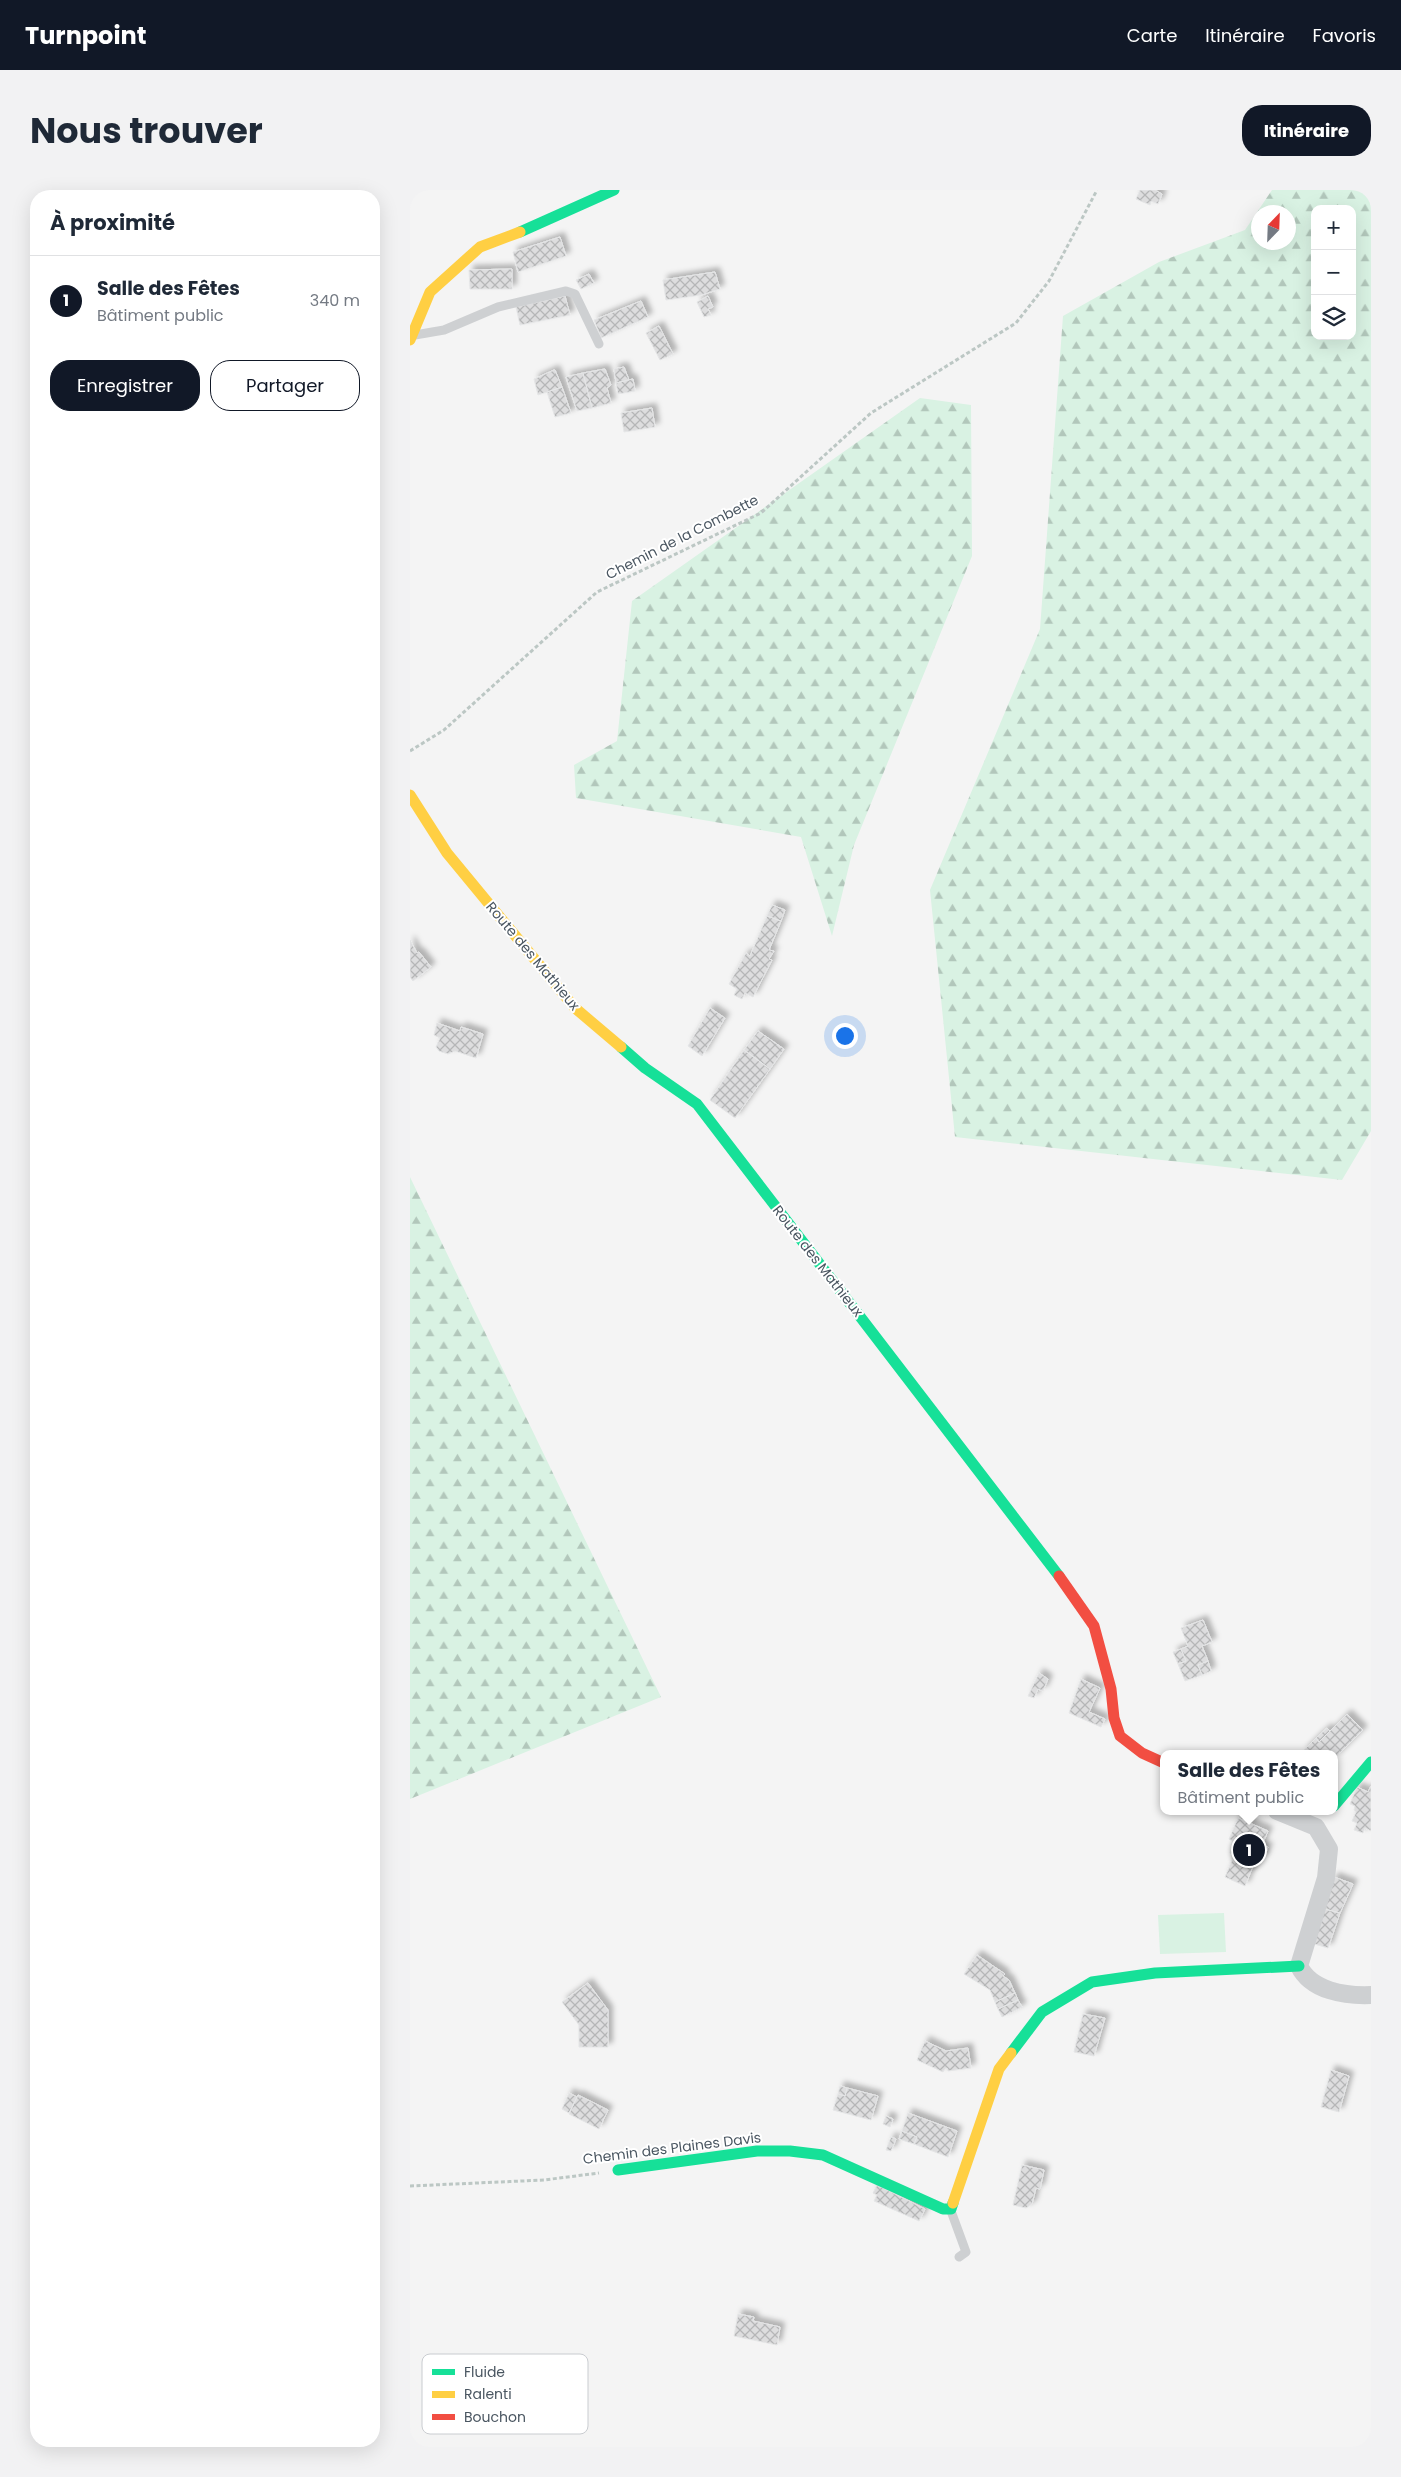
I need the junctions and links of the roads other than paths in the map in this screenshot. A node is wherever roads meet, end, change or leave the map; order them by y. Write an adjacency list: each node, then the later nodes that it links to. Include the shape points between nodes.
1 (614, 190): 2 (street, via 480,247 430,292)
2 (411, 338): 3 (lane, via 444,330 498,307 566,291 575,294)
3 (599, 344)
4 (410, 795): 5 (street, Route des Mathieux, via 447,853 576,1008 645,1068 697,1104 1077,1599 1094,1626 1100,1643 1120,1736 1142,1753)
5 (1160, 1761)
6 (1371, 1762): 7 (street)
7 (1338, 1801)
8 (1288, 1815): 10 (street)
9 (1326, 1815): 10 (street)
10 (1316, 1826): 11 (street, via 1329,1849 1326,1878)
11 (1300, 1966): 12 (street, via 1305,1978 1322,1988 1359,1996); 14 (street, via 1155,1973 1092,1982 1042,2012 999,2069)
12 (1371, 1995)
13 (618, 2170): 14 (street, Chemin des Plaines Davis, via 757,2151 790,2151 823,2156 943,2209)
14 (951, 2209): 15 (lane, via 966,2252)
15 (959, 2256)

